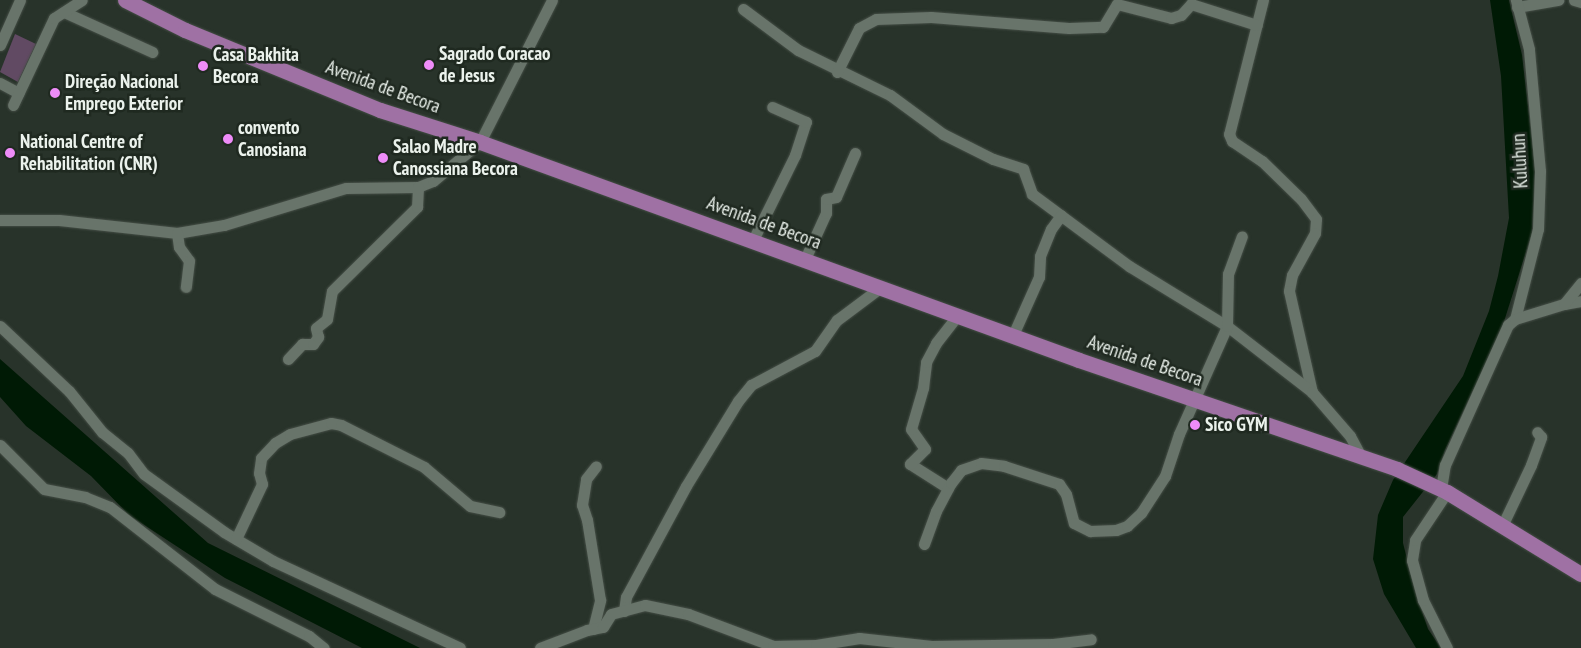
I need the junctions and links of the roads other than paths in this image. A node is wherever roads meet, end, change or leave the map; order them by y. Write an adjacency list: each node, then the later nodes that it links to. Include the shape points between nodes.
1 (20, 0): 13 (street)
2 (82, 0): 11 (street)
3 (125, 0): 20 (main road, Avenida de Becora, via 185,30 336,92)
4 (552, 0): 20 (street)
5 (1263, 0): 12 (street)
6 (1558, 0): 9 (street)
7 (1574, 0): 8 (street)
8 (1581, 2)
9 (1516, 4): 35 (street, Kuluhun, via 1529,49 1540,171 1538,229)
10 (743, 8): 15 (street, via 798,50)
11 (64, 12): 14 (street); 17 (street, via 54,18)
12 (1257, 25): 15 (street, via 1191,4 1181,15 1171,18 1117,4 1103,27 1086,28 1030,27 931,17 876,19 859,28); 40 (street, via 1230,138 1262,161 1302,199 1316,219 1315,233 1296,268 1289,291)
13 (0, 45)
14 (152, 52)
15 (837, 72): 23 (street, via 890,95 943,134 993,159 1023,169 1032,194)
16 (0, 83): 17 (street)
17 (19, 93): 18 (street)
18 (13, 105)
19 (772, 107): 27 (street, via 806,122 795,155)
20 (480, 142): 22 (street, via 433,181); 27 (main road, Avenida de Becora)
21 (856, 153): 28 (street, via 836,197 826,199 826,214)
22 (418, 187): 25 (street, via 346,188 224,225); 39 (street, via 417,207 332,291 327,319 316,328 318,337 313,344 302,344)
23 (1060, 215): 37 (street, via 1129,266); 38 (street, via 1047,238 1040,256 1039,277)
24 (0, 220): 25 (street, via 58,220)
25 (177, 233): 30 (street, via 178,247 188,256)
26 (1242, 236): 37 (street, via 1228,274)
27 (753, 240): 28 (main road, Avenida de Becora)
28 (805, 260): 31 (main road, Avenida de Becora)
29 (1581, 283): 33 (street)
30 (186, 287)
31 (881, 287): 34 (main road, Avenida de Becora); 53 (street, via 838,320 815,351 751,385 738,401 686,486 626,596)
32 (1581, 301): 33 (street)
33 (1564, 304): 35 (street)
34 (958, 315): 38 (main road, Avenida de Becora); 46 (street, via 926,362 923,388 911,429 925,448 910,464)
35 (1515, 319): 47 (street, Kuluhun, via 1508,325 1445,465)
36 (0, 326): 50 (street, via 69,391 102,432 128,452 144,474)
37 (1227, 326): 40 (street); 41 (street)
38 (1013, 335): 41 (main road, Avenida de Becora)
39 (288, 359)
40 (1312, 392): 44 (street, via 1346,431)
41 (1195, 398): 44 (main road, Avenida de Becora); 46 (street, via 1164,476 1140,513 1127,526 1090,531 1074,523 1066,494 1059,484 1004,466 981,463 961,470)
42 (1537, 432): 49 (street, via 1540,438 1532,465)
43 (0, 445): 56 (street, via 44,489 85,497 110,507 178,564 214,589 309,636)
44 (1361, 457): 47 (main road, Avenida de Becora)
45 (596, 466): 54 (street, via 586,479 582,505 600,600)
46 (948, 488): 51 (street)
47 (1441, 489): 49 (main road); 59 (street, via 1415,540 1412,560 1423,600)
48 (499, 512): 50 (street, via 470,506 424,467 331,423 290,434 275,443 261,458 259,473 262,484)
49 (1502, 524): 52 (main road)
50 (236, 539): 57 (street, via 273,561)
51 (924, 544)
52 (1581, 574)
53 (624, 611): 54 (street, via 611,614 603,627); 55 (street, via 645,605 688,614 773,646 816,645 859,638 932,646 1053,644)
54 (593, 629): 58 (street)
55 (1091, 639)
56 (324, 648)
57 (460, 648)
58 (540, 648)
59 (1447, 648)

